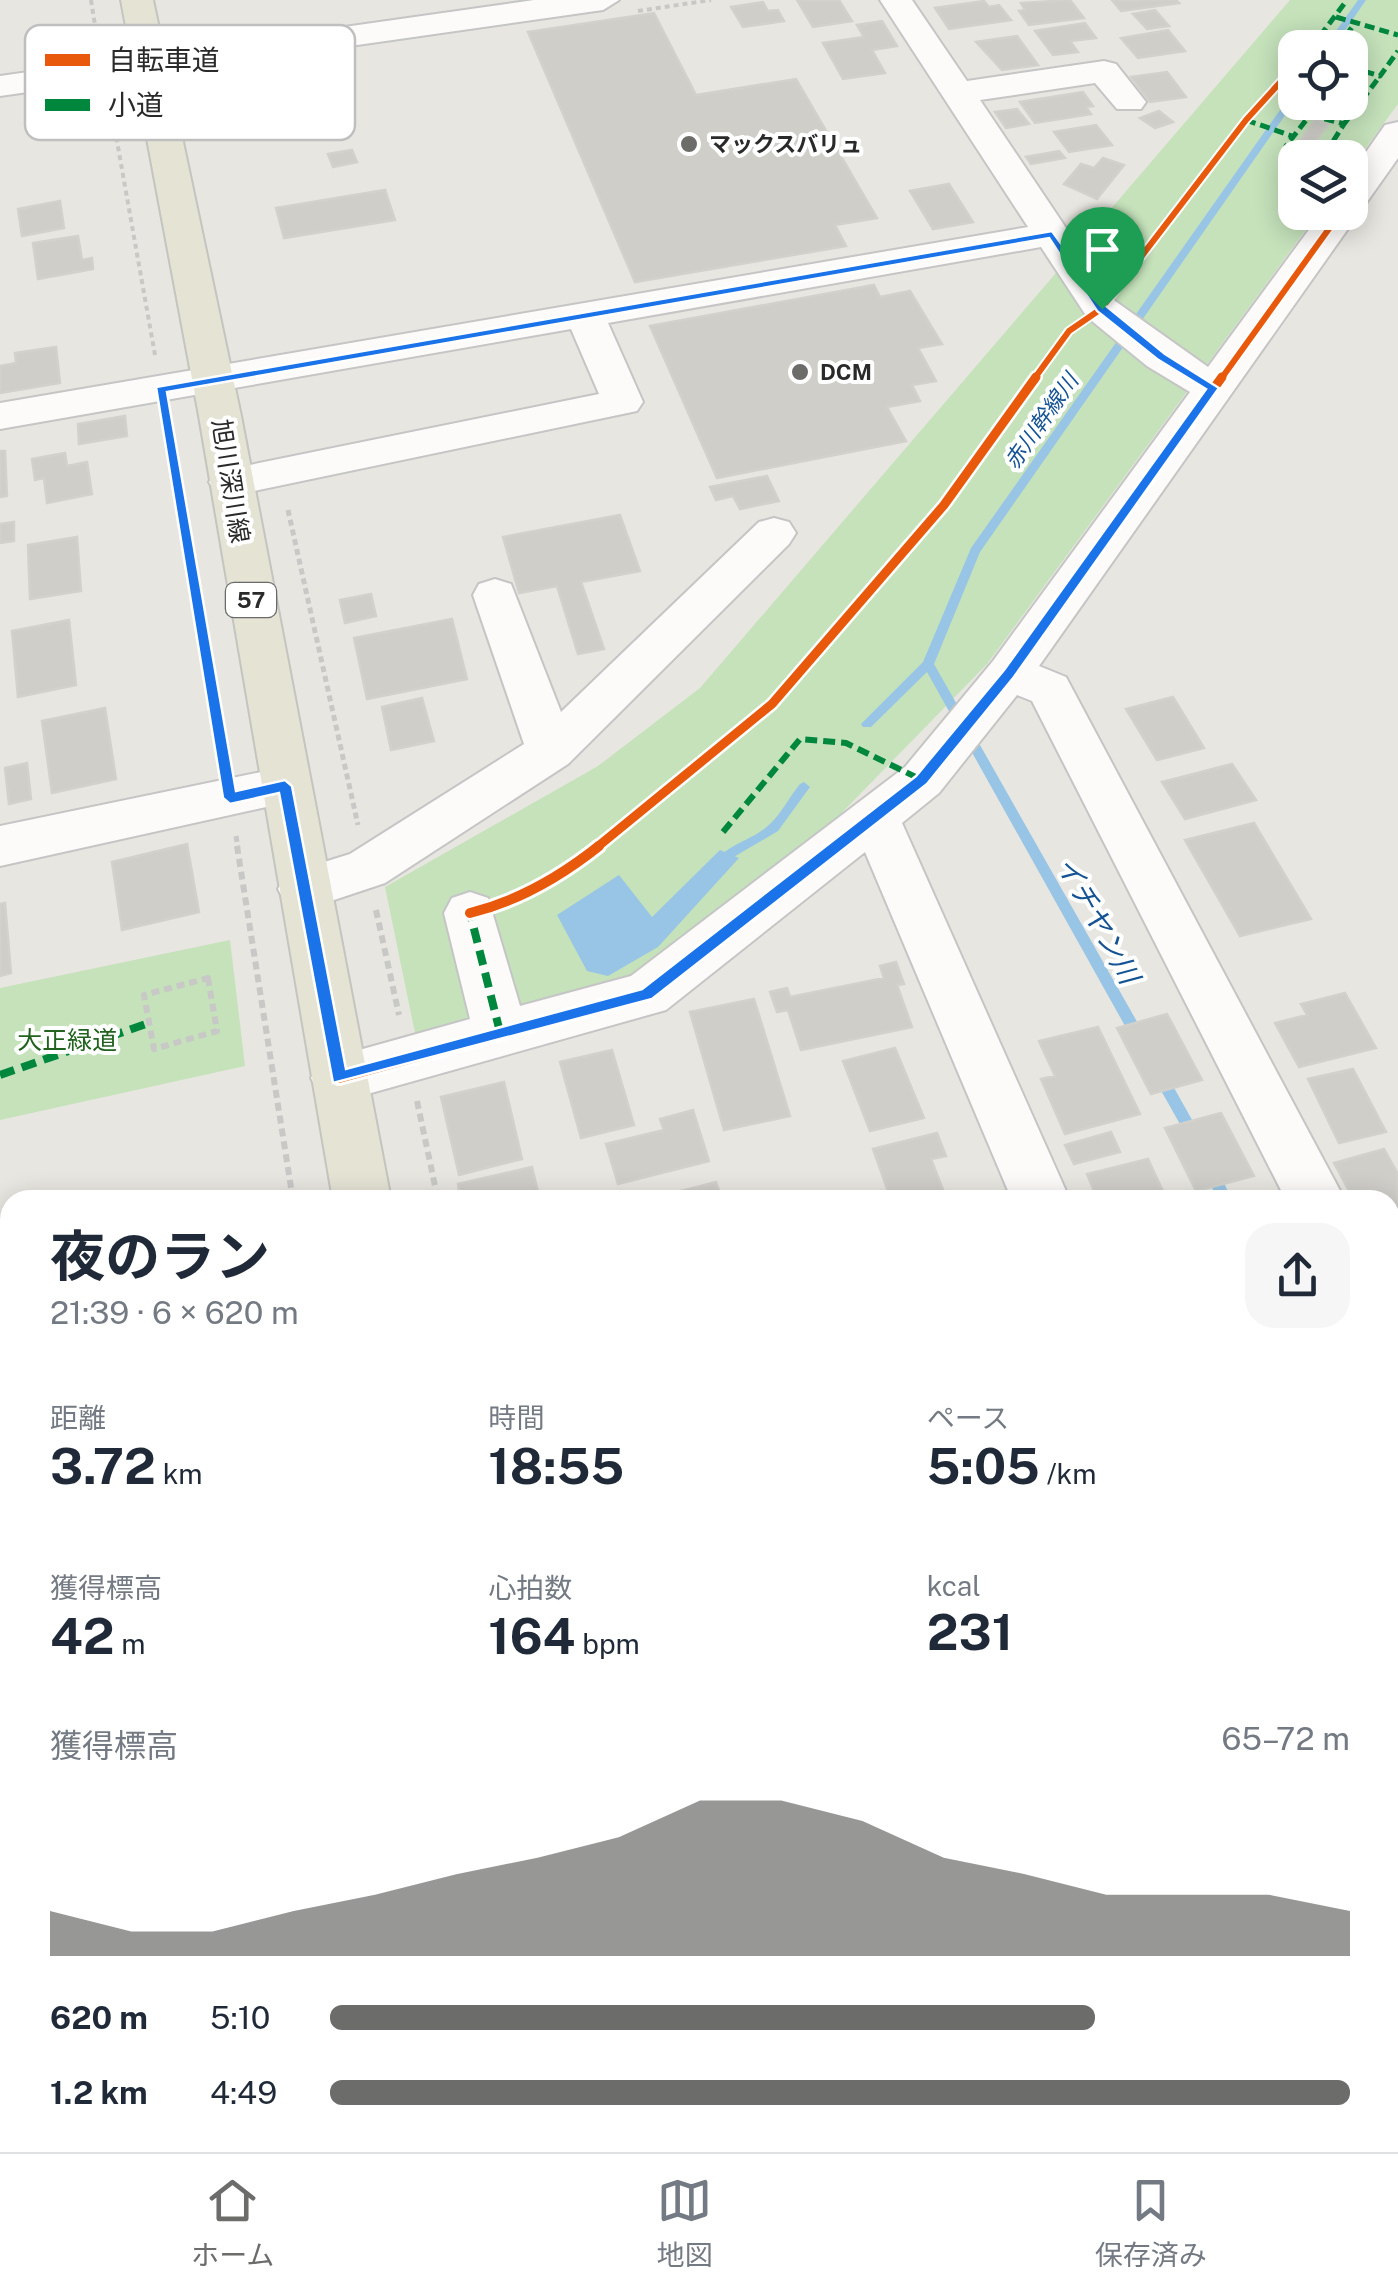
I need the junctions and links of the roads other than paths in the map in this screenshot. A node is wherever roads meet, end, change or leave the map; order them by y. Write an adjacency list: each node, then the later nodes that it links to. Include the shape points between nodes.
1 (137, 0): 4 (main road, 旭川深川線 / 57)
2 (603, 0): 5 (street)
3 (896, 0): 8 (street)
4 (142, 25)
5 (355, 36)
6 (25, 82): 7 (street)
7 (0, 86)
8 (958, 94): 9 (street, via 1104,70); 14 (street)
9 (1129, 102)
10 (1398, 133): 12 (street)
11 (165, 140): 17 (main road, 旭川深川線 / 57)
12 (1368, 175)
13 (1329, 230): 19 (street)
14 (1052, 234): 15 (street); 19 (street, via 1102,309)
15 (585, 316): 16 (street); 21 (street, via 623,402)
16 (433, 342): 17 (street); 18 (street)
17 (214, 381): 20 (street); 21 (main road, 旭川深川線 / 57)
18 (444, 382)
19 (1212, 388): 24 (street)
20 (0, 416)
21 (230, 482): 26 (main road, 旭川深川線 / 57)
22 (774, 533): 25 (street)
23 (494, 594): 25 (street)
24 (1009, 673): 27 (street, via 922,780); 35 (street, via 1049,690)
25 (551, 751): 29 (street, via 368,869)
26 (285, 786): 28 (street); 29 (main road, 旭川深川線 / 57)
27 (874, 816): 31 (street, via 647,994); 34 (street)
28 (0, 846)
29 (304, 889): 32 (main road, 旭川深川線 / 57)
30 (470, 913): 31 (street)
31 (501, 1036): 32 (street)
32 (339, 1078): 33 (main road, 旭川深川線 / 57)
33 (360, 1190)
34 (1037, 1190)
35 (1311, 1190)

